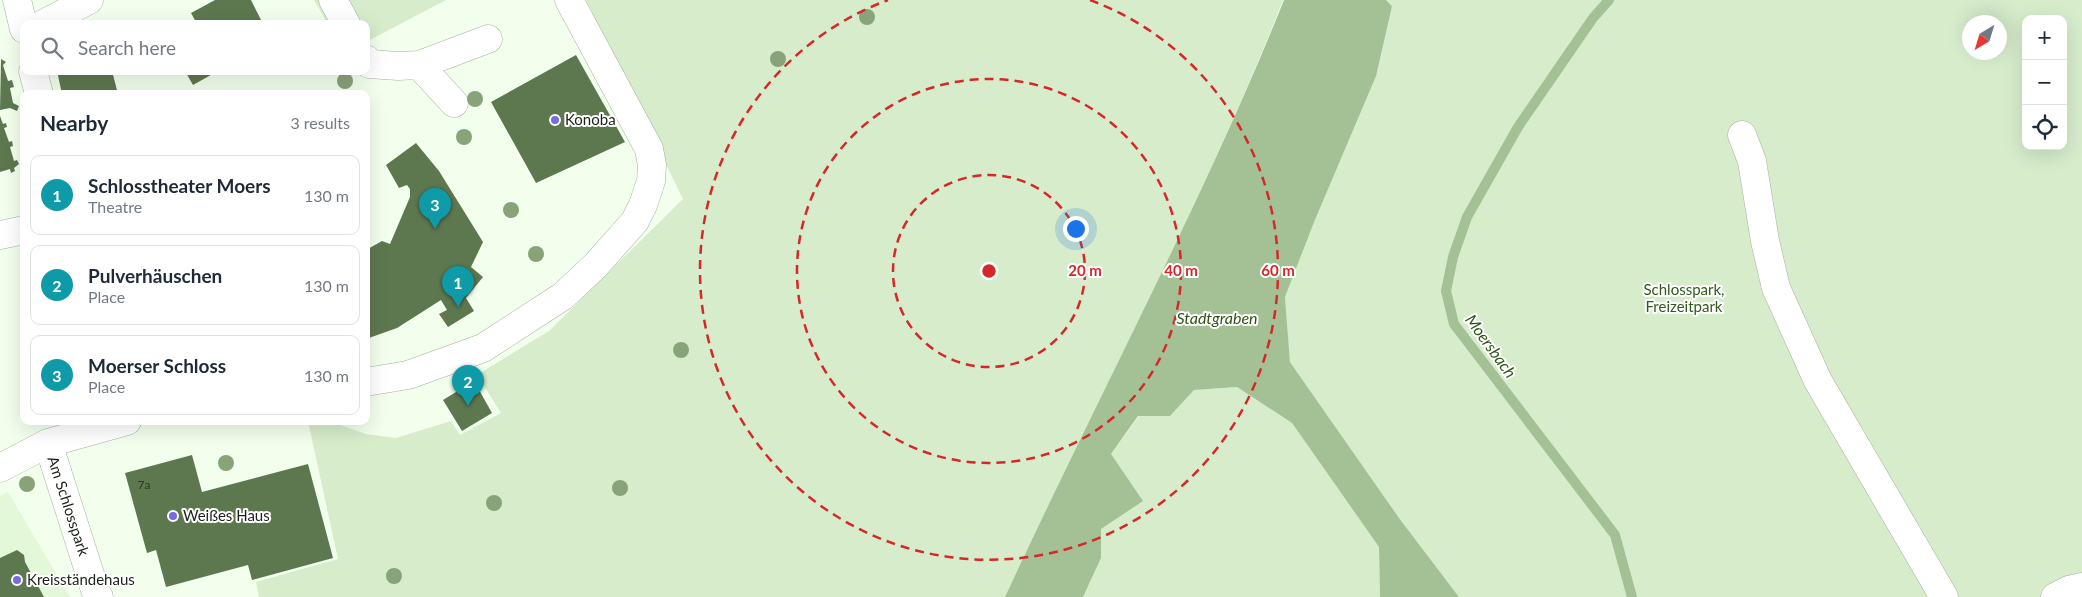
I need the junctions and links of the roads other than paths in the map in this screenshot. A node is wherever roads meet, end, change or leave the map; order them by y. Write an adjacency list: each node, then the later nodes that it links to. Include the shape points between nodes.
1 (17, 0): 5 (street)
2 (89, 0): 6 (street)
3 (333, 0): 7 (street)
4 (569, 0): 17 (street, via 649,149 651,180 643,205 634,221 563,296 483,348 408,375)
5 (22, 20)
6 (51, 20)
7 (344, 20)
8 (488, 39): 10 (street)
9 (370, 64): 10 (street)
10 (419, 65): 13 (street)
11 (34, 75): 12 (street)
12 (38, 90)
13 (454, 104)
14 (1742, 135): 23 (street, via 1752,161 1776,288 1818,381)
15 (20, 231): 16 (street)
16 (0, 235)
17 (370, 381)
18 (113, 425): 19 (street)
19 (48, 443): 20 (street); 22 (street, Am Schlosspark)
20 (0, 468)
21 (2082, 588): 24 (street)
22 (99, 597)
23 (1944, 597)
24 (2055, 597)

